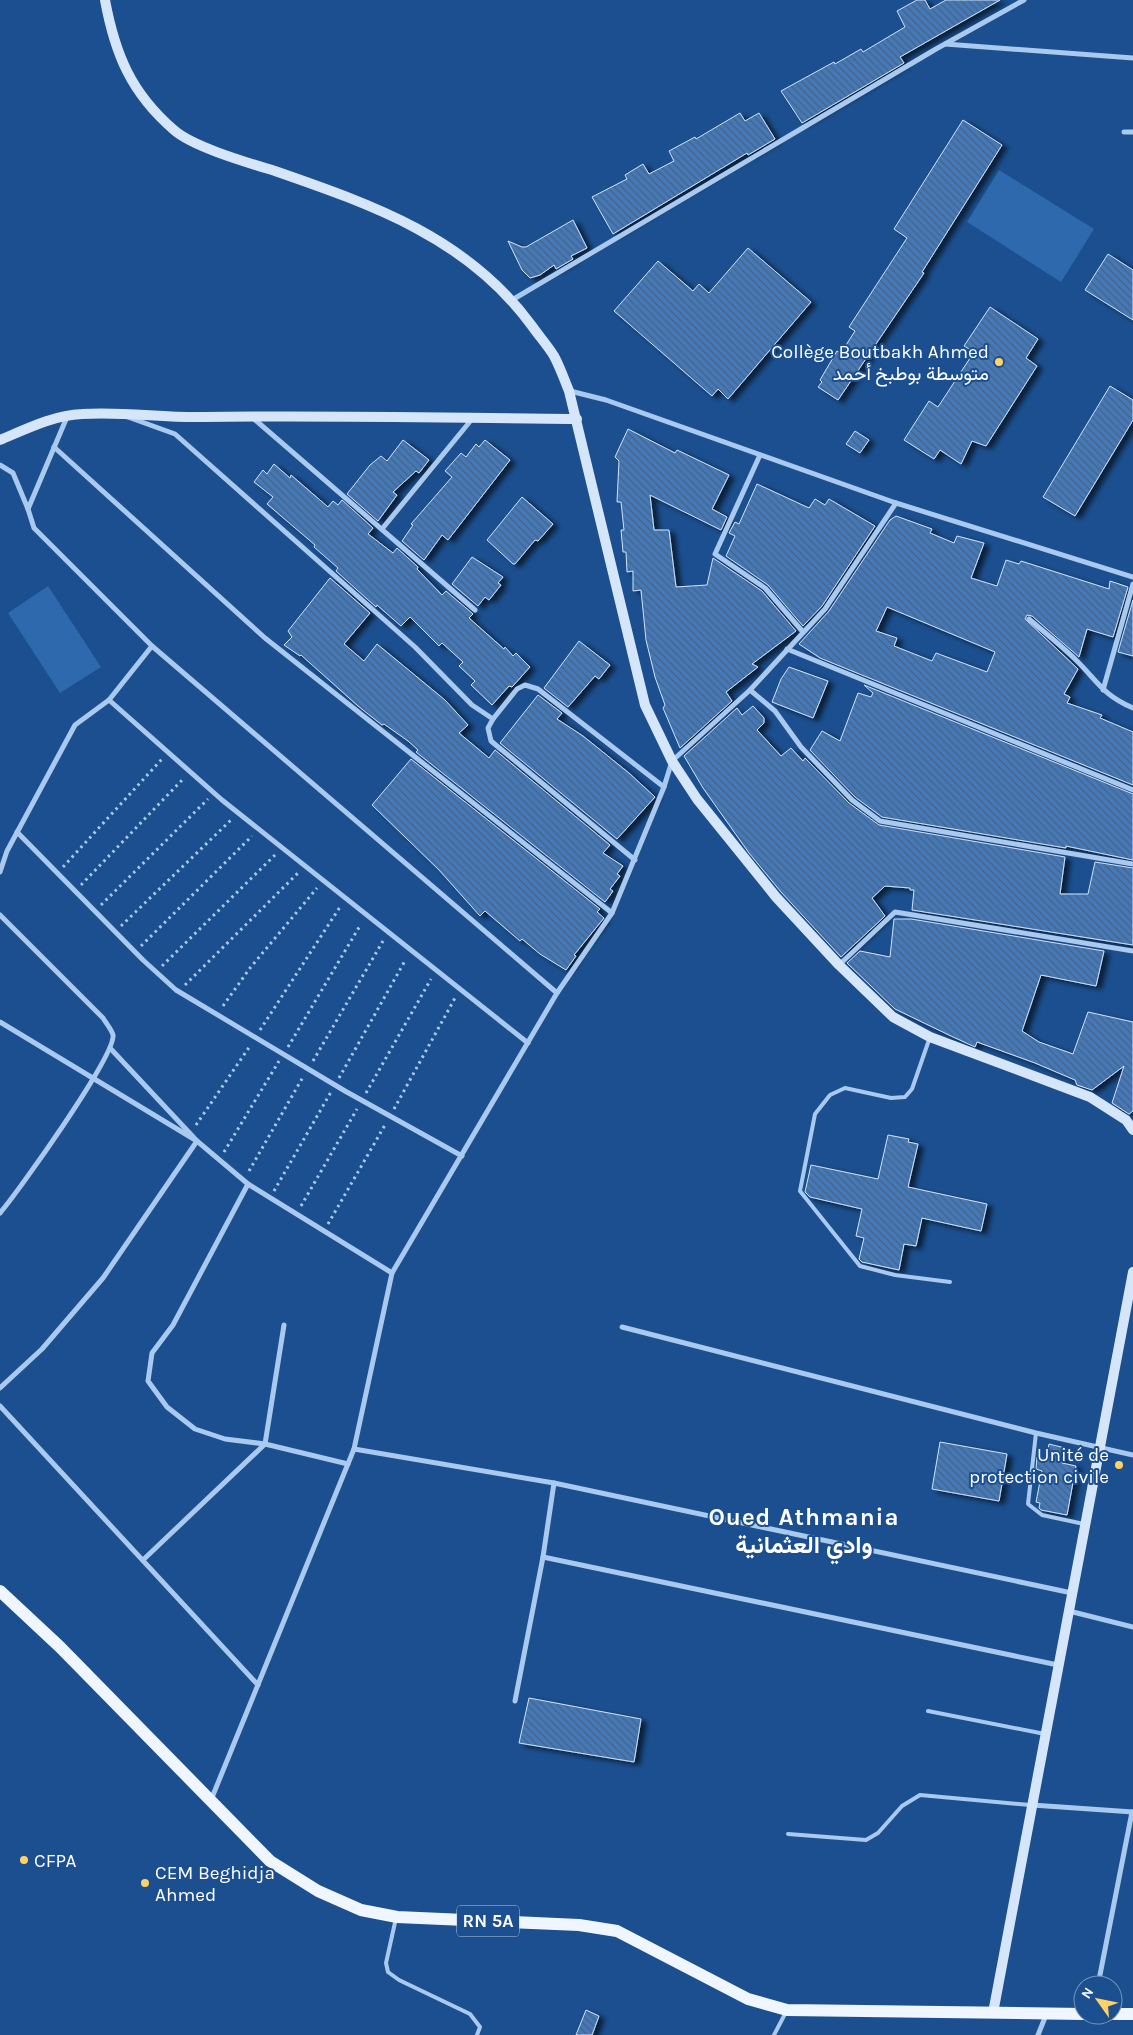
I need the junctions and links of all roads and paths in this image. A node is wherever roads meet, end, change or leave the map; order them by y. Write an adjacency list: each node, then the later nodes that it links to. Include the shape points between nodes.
1 (105, 0): 7 (main road, via 112,39 130,79 175,132 212,150 339,194 426,231 477,266)
2 (1024, 0): 3 (street)
3 (945, 44): 4 (street); 7 (street)
4 (1133, 58)
5 (1124, 132): 6 (street)
6 (1133, 132)
7 (512, 300): 8 (main road, via 553,355)
8 (569, 391): 13 (main road); 16 (street, via 606,400)
9 (122, 415): 10 (main road); 11 (main road); 32 (street, via 175,434 408,640 472,705)
10 (251, 416): 12 (main road); 20 (street)
11 (67, 417): 14 (main road); 15 (street)
12 (472, 418): 13 (main road); 20 (street)
13 (577, 419): 34 (main road, via 645,705)
14 (0, 440)
15 (54, 447): 19 (street); 52 (street, via 265,638)
16 (760, 455): 18 (street); 25 (street, via 715,554 765,588)
17 (0, 465): 19 (street, via 13,473)
18 (896, 503): 21 (street); 25 (street, via 825,609)
19 (28, 509): 26 (street, via 34,528)
20 (382, 529): 23 (street)
21 (1133, 577)
22 (1133, 584): 29 (street)
23 (475, 610)
24 (1029, 619): 29 (street)
25 (803, 632): 27 (street)
26 (152, 646): 30 (street); 65 (street)
27 (787, 649): 28 (street); 37 (street)
28 (750, 690): 34 (street); 44 (street, via 775,711 801,747 852,800 880,821)
29 (1103, 690): 31 (street)
30 (109, 700): 33 (street); 41 (street, via 75,725)
31 (1133, 708)
32 (493, 718): 36 (street, via 517,689 525,685 538,689); 43 (street, via 488,728 492,741)
33 (168, 752): 35 (street); 47 (path)
34 (672, 761): 36 (street); 60 (main road, via 697,800 776,897)
35 (190, 772): 38 (street); 49 (path)
36 (664, 786): 43 (street)
37 (1133, 790)
38 (214, 793): 39 (street); 51 (path)
39 (238, 813): 40 (street); 55 (path)
40 (259, 829): 42 (street); 59 (path)
41 (17, 832): 46 (street); 47 (street)
42 (283, 848): 45 (street); 62 (path)
43 (635, 860): 52 (street)
44 (1133, 864)
45 (306, 866): 48 (street); 64 (path)
46 (0, 872)
47 (58, 873): 49 (street)
48 (324, 881): 50 (street); 66 (path, via 250,968)
49 (75, 891): 51 (street)
50 (346, 899): 54 (street); 69 (path)
51 (95, 911): 55 (street)
52 (612, 913): 65 (street)
53 (0, 915): 71 (street, via 103,1018 113,1035)
54 (367, 915): 56 (street); 72 (path)
55 (116, 932): 59 (street)
56 (388, 932): 57 (street); 73 (path)
57 (411, 950): 61 (street); 75 (path)
58 (1133, 951): 60 (street, via 895,912)
59 (135, 952): 62 (street)
60 (838, 965): 68 (main road, via 893,1017)
61 (436, 970): 63 (street); 76 (path)
62 (156, 971): 64 (street)
63 (460, 989): 70 (street); 77 (path)
64 (179, 991): 66 (street)
65 (557, 992): 70 (street)
66 (217, 1015): 69 (street)
67 (0, 1022): 74 (street)
68 (930, 1037): 78 (main road, via 1090,1097 1126,1120); 90 (lane, via 912,1089 905,1097 891,1098 845,1088 830,1095 815,1114 800,1191 860,1266 895,1275)
69 (255, 1038): 72 (street); 79 (path)
70 (528, 1043): 81 (street)
71 (110, 1048): 74 (street); 79 (street)
72 (283, 1054): 73 (street); 82 (path)
73 (308, 1069): 75 (street); 83 (path)
74 (93, 1080): 80 (street); 85 (street)
75 (335, 1085): 76 (street); 84 (path)
76 (362, 1100): 77 (street); 86 (path)
77 (390, 1116): 81 (street); 87 (path)
78 (1133, 1130)
79 (191, 1134): 80 (street)
80 (197, 1141): 82 (street); 93 (street, via 103,1278 42,1349)
81 (462, 1156): 88 (street)
82 (219, 1159): 83 (street)
83 (246, 1182): 84 (street); 96 (street, via 173,1325 152,1354 148,1381 167,1407 195,1428 225,1439)
84 (270, 1198): 86 (street)
85 (0, 1213)
86 (296, 1214): 87 (street)
87 (324, 1231): 88 (street)
88 (392, 1272): 98 (street)
89 (1133, 1276): 97 (main road)
90 (950, 1282)
91 (284, 1325): 96 (street)
92 (622, 1327): 95 (street)
93 (0, 1388)
94 (0, 1406): 104 (street)
95 (1036, 1433): 97 (street); 102 (lane, via 1028,1504 1042,1516)
96 (265, 1444): 100 (street); 104 (street)
97 (1099, 1448): 99 (street); 102 (main road)
98 (354, 1449): 100 (street); 101 (street)
99 (1133, 1455)
100 (348, 1464): 110 (street)
101 (554, 1483): 103 (street); 106 (street)
102 (1085, 1524): 106 (main road)
103 (543, 1557): 109 (street); 111 (street)
104 (143, 1560): 110 (street)
105 (0, 1591): 114 (main road, RN 5A, via 60,1647)
106 (1072, 1593): 107 (main road)
107 (1068, 1611): 108 (street); 109 (main road)
108 (1133, 1627)
109 (1058, 1665): 113 (main road)
110 (258, 1685): 114 (street)
111 (516, 1702)
112 (928, 1711): 113 (lane)
113 (1045, 1734): 115 (main road)
114 (211, 1801): 118 (main road, RN 5A, via 270,1861 318,1892 361,1910)
115 (1032, 1805): 116 (street); 117 (lane, via 920,1795 902,1806 878,1833 866,1840); 121 (main road)
116 (1132, 1812): 119 (street)
117 (788, 1834)
118 (396, 1917): 120 (main road, RN 5A, via 579,1924 617,1931 748,1999); 124 (lane, via 386,1963 388,1972 470,2014 480,2027)
119 (1100, 1975)
120 (787, 2010): 121 (main road, RN 5A); 125 (lane)
121 (992, 2013): 122 (main road, RN 5A)
122 (1047, 2014): 123 (main road, RN 5A); 126 (street)
123 (1073, 2014)
124 (477, 2035)
125 (774, 2035)
126 (1038, 2035)

